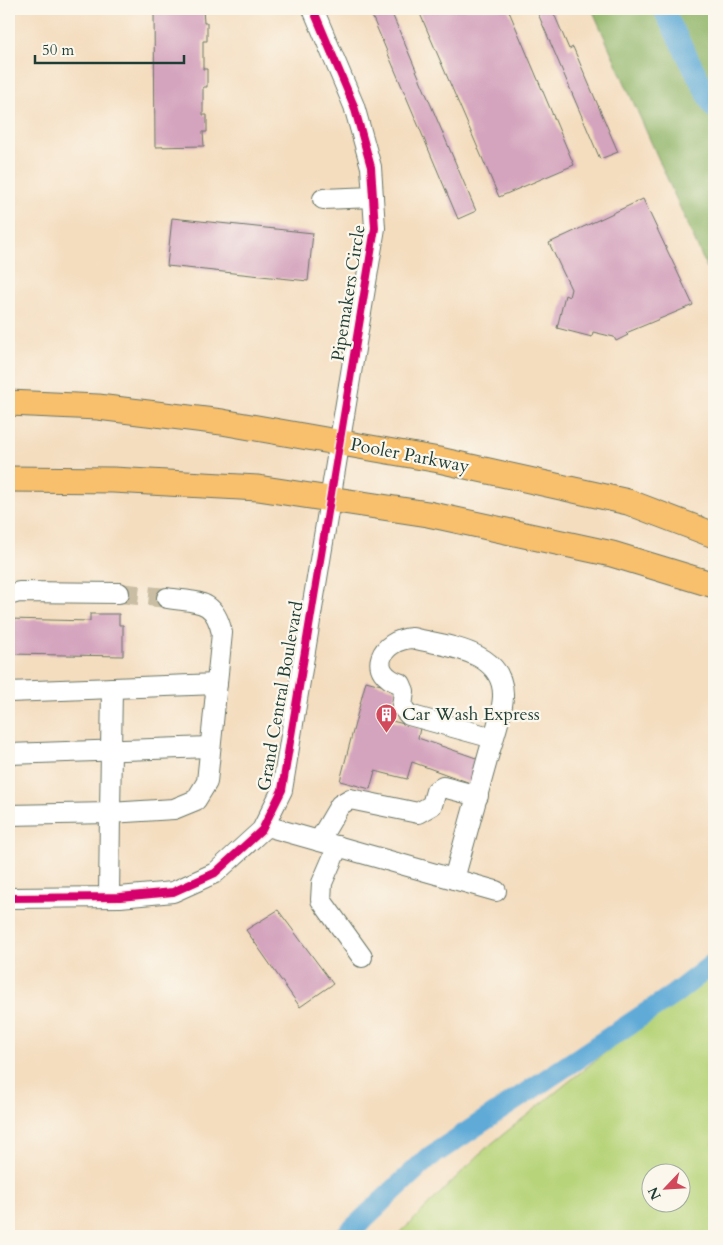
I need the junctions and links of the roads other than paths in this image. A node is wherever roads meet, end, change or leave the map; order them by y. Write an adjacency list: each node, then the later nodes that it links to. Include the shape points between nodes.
1 (312, 9): 2 (street, Pipemakers Circle, via 354,106 371,167)
2 (373, 197): 3 (street); 5 (street, Pipemakers Circle, via 375,228)
3 (323, 199)
4 (9, 403): 5 (main road, Pooler Parkway, via 127,410)
5 (340, 442): 7 (street, Grand Central Boulevard); 8 (main road, Pooler Parkway, via 439,460 628,502)
6 (9, 479): 7 (main road, via 249,487)
7 (330, 499): 9 (main road, via 428,514 612,554); 23 (street, Grand Central Boulevard, via 282,790)
8 (714, 535)
9 (714, 585)
10 (119, 593): 11 (street, via 19,592)
11 (9, 595)
12 (167, 598): 13 (street, via 209,606 218,616 222,633)
13 (217, 684): 14 (street); 17 (street)
14 (112, 688): 15 (street); 18 (street)
15 (9, 692)
16 (493, 738): 16 (street, via 503,696 500,681 491,665 475,653 412,638 402,638 390,644 380,657 381,670 389,680 401,684 404,691 402,707 409,715); 20 (street)
17 (210, 747): 18 (street); 21 (street, via 207,782 196,800 174,809)
18 (111, 751): 19 (street); 21 (street)
19 (9, 754)
20 (478, 796): 24 (street, via 443,787 436,791 432,805 418,813 350,799 340,805); 26 (street)
21 (110, 813): 22 (street); 28 (street)
22 (9, 815)
23 (266, 826): 24 (street); 28 (street, Grand Central Boulevard, via 215,873 173,892)
24 (319, 841): 25 (street)
25 (338, 846): 26 (street); 30 (street, via 322,883 321,900)
26 (454, 879): 27 (street)
27 (496, 891)
28 (109, 897): 29 (street, Grand Central Boulevard)
29 (9, 898)
30 (362, 957)

